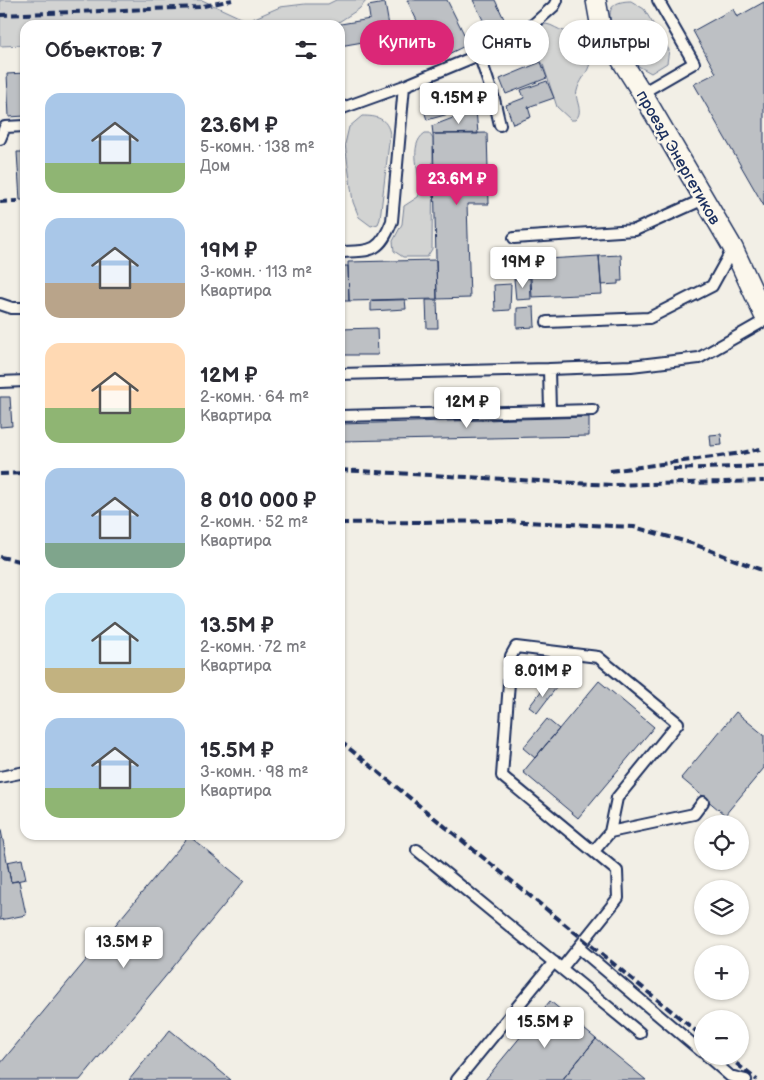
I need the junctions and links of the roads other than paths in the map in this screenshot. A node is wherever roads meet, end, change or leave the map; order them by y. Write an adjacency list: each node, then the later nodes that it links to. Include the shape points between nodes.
1 (557, 0): 4 (lane)
2 (596, 0): 8 (street, проезд Энергетиков, via 601,28)
3 (658, 0): 8 (lane, via 694,63)
4 (538, 20)
5 (464, 60): 7 (lane)
6 (483, 65): 11 (lane)
7 (404, 86): 9 (lane); 17 (lane, via 389,229 377,247 368,251)
8 (642, 93): 14 (street, проезд Энергетиков)
9 (345, 107)
10 (3, 124): 12 (lane); 13 (lane)
11 (500, 125)
12 (20, 126)
13 (0, 139)
14 (704, 198): 15 (lane, via 635,230); 16 (street, проезд Энергетиков)
15 (514, 238)
16 (733, 248): 20 (street, проезд Энергетиков); 22 (lane, via 712,286 649,318)
17 (345, 252)
18 (0, 304): 19 (lane)
19 (20, 308)
20 (764, 315)
21 (764, 321): 23 (lane, via 699,358 631,366)
22 (547, 322)
23 (549, 369): 24 (lane); 28 (lane)
24 (345, 374)
25 (20, 381): 26 (lane)
26 (0, 382)
27 (593, 410): 28 (lane)
28 (550, 411): 29 (lane)
29 (345, 416)
30 (20, 773): 31 (lane)
31 (0, 777)
32 (703, 802): 33 (lane, via 694,814)
33 (610, 832): 35 (lane); 35 (lane, via 617,798 678,723 598,657 516,647 511,656 502,776)
34 (417, 850): 37 (lane)
35 (594, 851): 36 (lane, via 617,871 618,898)
36 (578, 948): 37 (lane); 39 (lane)
37 (558, 965): 38 (lane); 41 (lane)
38 (640, 1033)
39 (694, 1045)
40 (717, 1065): 42 (lane, via 730,1076)
41 (457, 1080)
42 (746, 1080)

